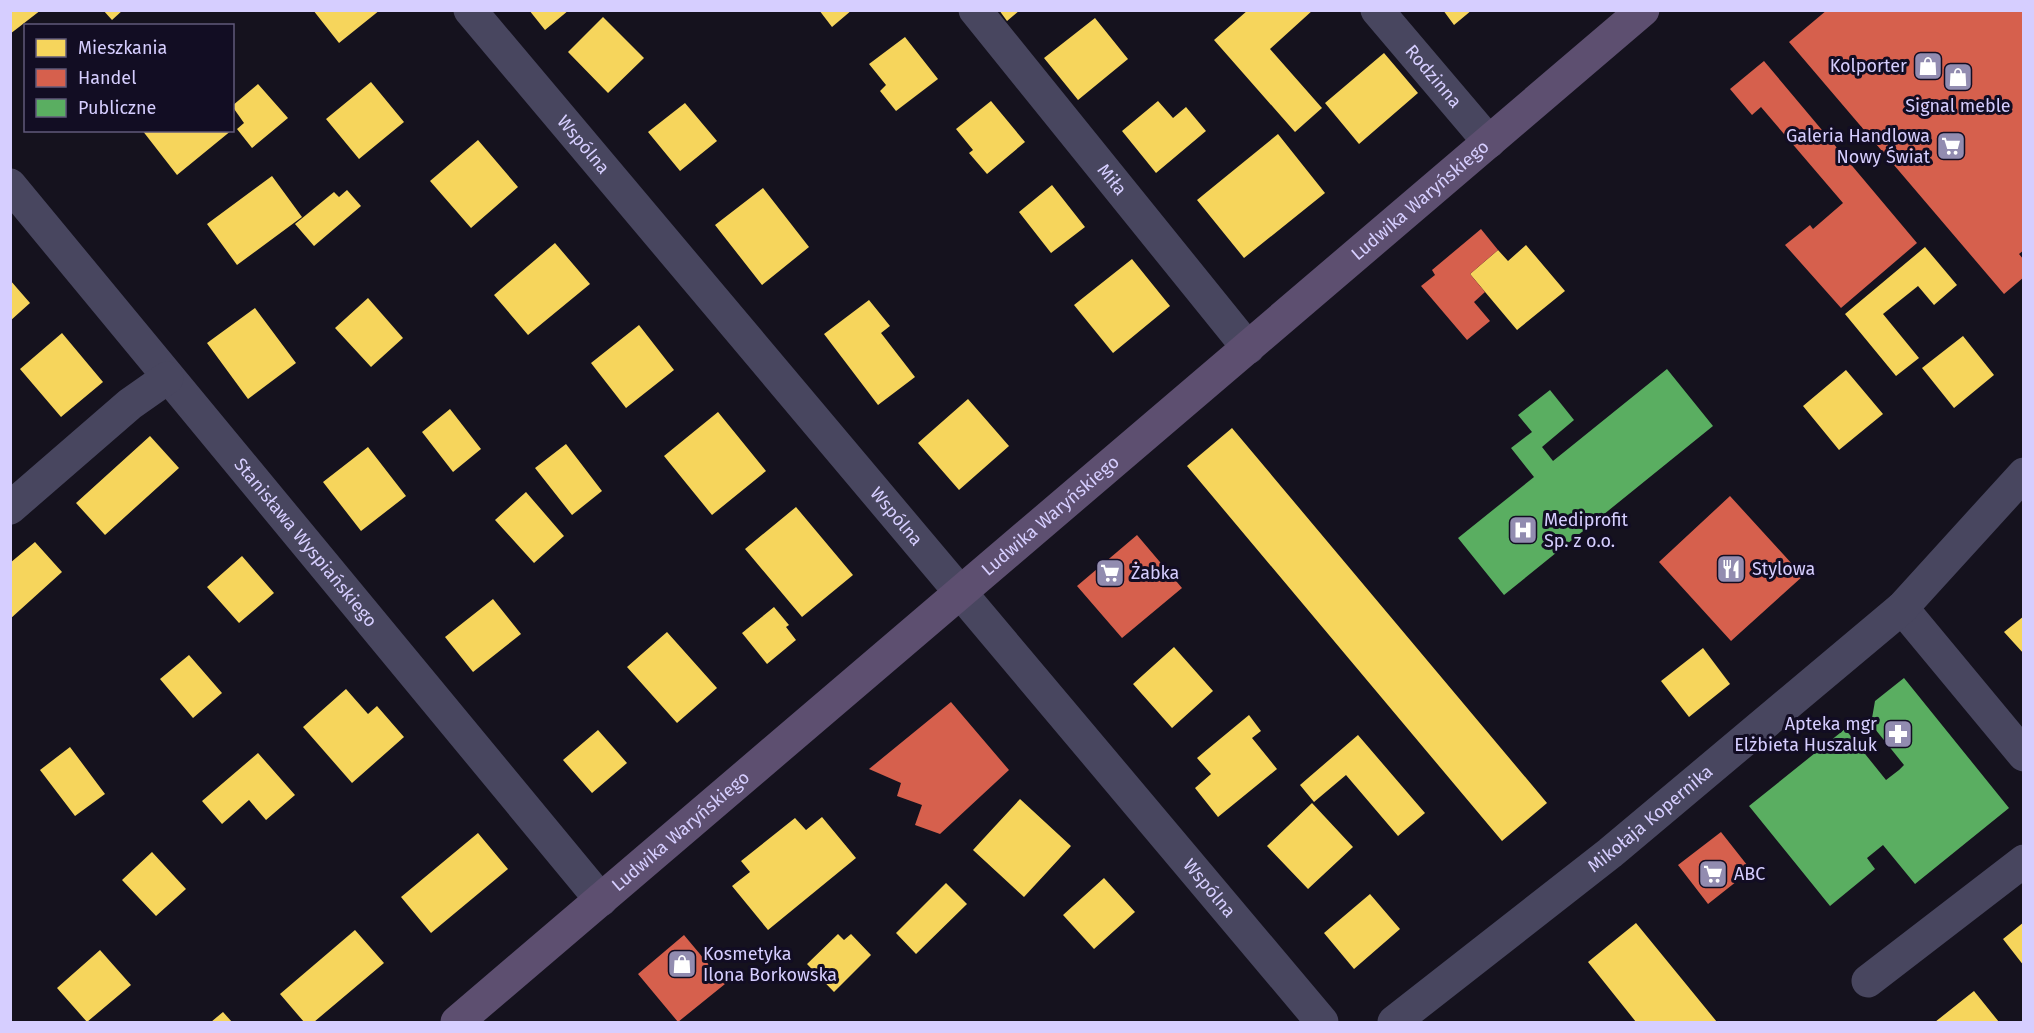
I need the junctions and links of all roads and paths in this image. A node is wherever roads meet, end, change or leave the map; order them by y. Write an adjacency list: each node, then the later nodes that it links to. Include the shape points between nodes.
1 (470, 10): 11 (street, Wspólna)
2 (975, 10): 7 (street, Miła)
3 (1377, 10): 5 (street, Rodzinna)
4 (1643, 10): 5 (main road, Ludwika Waryńskiego)
5 (1489, 142): 7 (main road, Ludwika Waryńskiego)
6 (10, 185): 8 (street, Stanisława Wyspiańskiego)
7 (1248, 348): 11 (main road, Ludwika Waryńskiego)
8 (167, 378): 10 (street, via 130,404); 15 (street, Stanisława Wyspiańskiego)
9 (2024, 474): 12 (street, Mikołaja Kopernika)
10 (10, 508)
11 (962, 593): 15 (main road, Ludwika Waryńskiego); 18 (street, Wspólna)
12 (1902, 608): 13 (street); 19 (street, Mikołaja Kopernika, via 1610,853)
13 (2024, 755)
14 (2024, 861): 16 (street)
15 (601, 900): 17 (main road, Ludwika Waryńskiego)
16 (1868, 981)
17 (457, 1023)
18 (1322, 1023)
19 (1394, 1023)

